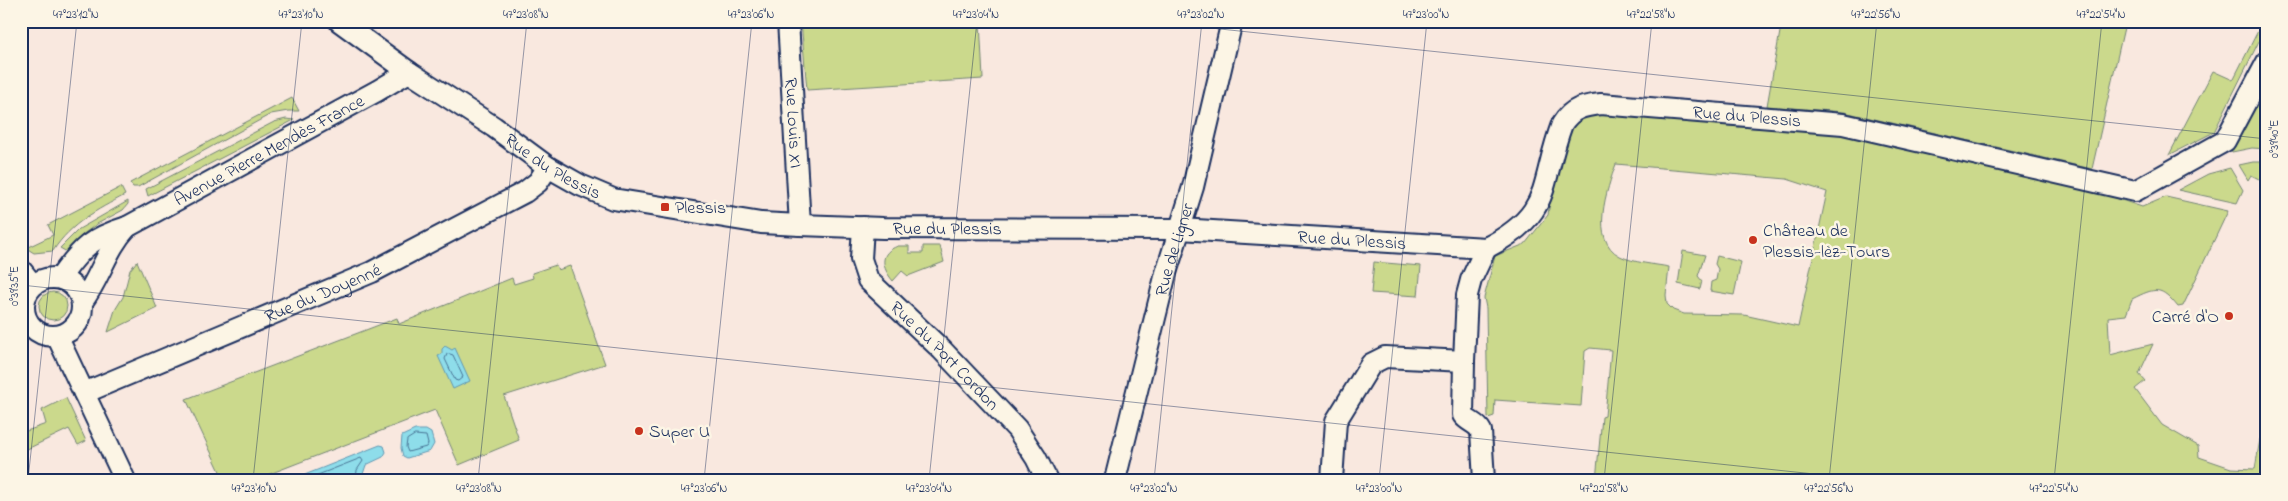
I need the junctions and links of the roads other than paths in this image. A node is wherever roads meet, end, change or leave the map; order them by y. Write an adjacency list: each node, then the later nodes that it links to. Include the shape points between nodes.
1 (339, 21): 5 (street, Rue du Plessis)
2 (788, 21): 7 (street, Rue Louis XI)
3 (1232, 21): 10 (street, Rue de Ligner, via 1195,182)
4 (2267, 62): 11 (street, Rue du Plessis, via 2225,141 2135,191 1843,124 1601,104 1586,106 1568,115 1562,124 1538,206 1516,230)
5 (409, 72): 6 (street, Rue du Plessis, via 494,127); 8 (street, Avenue Pierre Mendès France)
6 (548, 167): 7 (street, Rue du Plessis, via 613,199 761,223); 18 (street, Rue du Doyenné, via 538,182 525,192 372,272)
7 (800, 225): 9 (street, Rue du Plessis)
8 (127, 227): 12 (street, Avenue Pierre Mendès France, via 88,244); 14 (street, via 116,239 93,288)
9 (863, 227): 10 (street, Rue du Plessis); 20 (street, Rue du Port Cordon, via 861,259 868,280 1017,428)
10 (1180, 229): 11 (street, Rue du Plessis); 21 (street, Rue de Ligner)
11 (1486, 248): 17 (street, via 1468,295)
12 (60, 278): 13 (street, via 50,277); 14 (street, via 75,287)
13 (25, 289): 15 (street)
14 (82, 302): 16 (street, via 78,322 73,329)
15 (27, 332): 16 (street)
16 (57, 336): 18 (street)
17 (1464, 361): 22 (street, via 1385,357 1371,364 1336,421); 23 (street, via 1463,415 1481,431)
18 (84, 393): 19 (street)
19 (125, 480)
20 (1047, 480)
21 (1114, 480)
22 (1332, 480)
23 (1484, 480)

